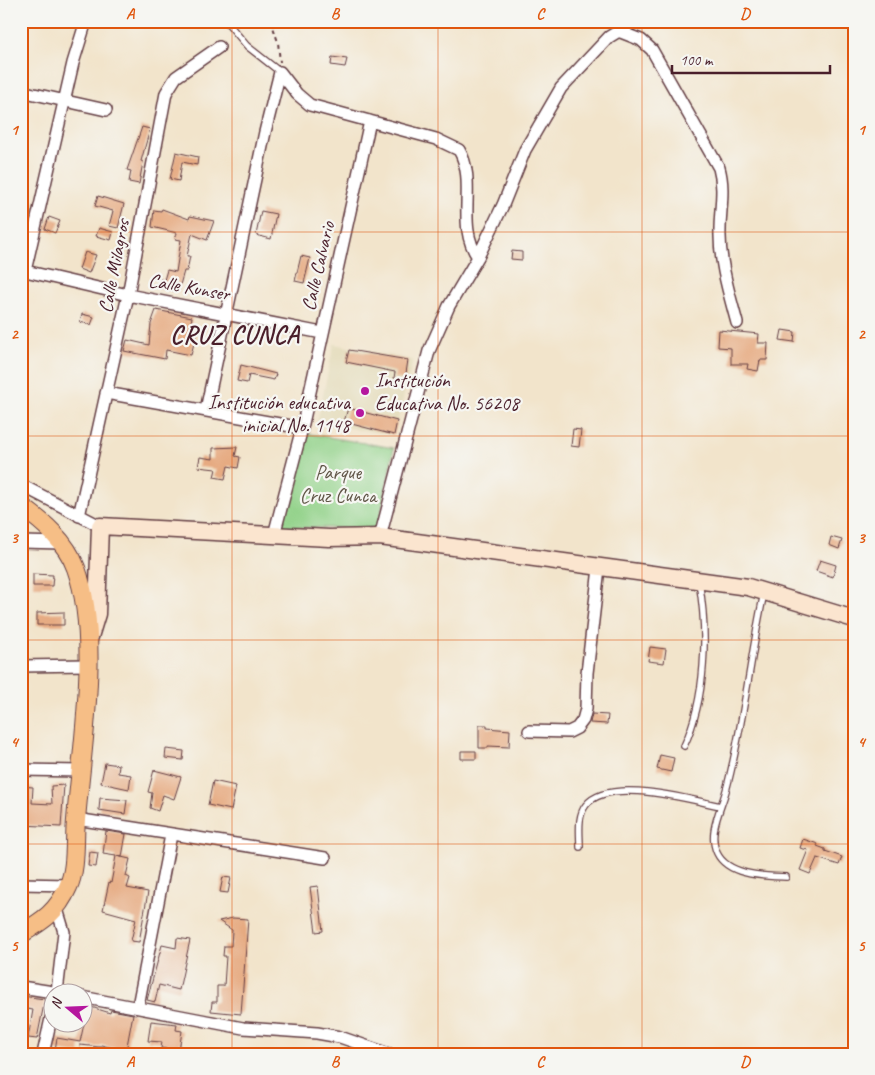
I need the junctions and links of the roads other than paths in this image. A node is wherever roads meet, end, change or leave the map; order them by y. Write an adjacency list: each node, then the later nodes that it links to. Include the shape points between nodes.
1 (86, 21): 8 (street)
2 (226, 21): 6 (lane, via 247,46)
3 (635, 21): 4 (street)
4 (618, 31): 11 (street, via 561,88 544,115); 15 (street, via 641,40 652,50 719,168 722,182 722,256)
5 (219, 47): 13 (street, Calle Milagros, via 176,78 166,93)
6 (280, 72): 10 (street, via 310,105); 14 (street)
7 (21, 91): 8 (street)
8 (64, 101): 9 (street); 12 (street)
9 (106, 110)
10 (370, 121): 11 (street, via 436,139 459,150 465,167 467,235); 16 (street, Calle Calvario)
11 (478, 257): 25 (street, via 449,306 429,351)
12 (23, 270): 13 (street, Calle Kunser)
13 (128, 295): 14 (street, Calle Kunser); 17 (street, Calle Milagros)
14 (227, 313): 16 (street, Calle Kunser); 18 (street)
15 (737, 323)
16 (322, 333): 19 (street, Calle Calvario)
17 (106, 393): 18 (street); 22 (street, Calle Milagros)
18 (206, 410): 19 (street)
19 (302, 428): 24 (street, Calle Calvario)
20 (21, 485): 22 (street)
21 (21, 506): 27 (main road)
22 (79, 516): 23 (street)
23 (100, 526): 24 (street); 32 (street, via 96,614)
24 (274, 535): 25 (street)
25 (380, 537): 28 (street)
26 (21, 542): 27 (street)
27 (62, 543): 32 (main road, via 80,580 88,619)
28 (599, 568): 29 (street); 35 (street, via 583,720 569,732)
29 (699, 582): 30 (street, via 748,587); 36 (lane, via 703,606 698,708)
30 (764, 593): 31 (street); 39 (lane, via 742,720)
31 (854, 619)
32 (88, 644): 33 (main road)
33 (88, 665): 34 (street); 38 (main road)
34 (21, 666)
35 (529, 731)
36 (684, 746)
37 (21, 770): 38 (street)
38 (81, 770): 40 (main road)
39 (721, 806): 42 (lane, via 638,791 601,795 586,805 580,816); 44 (lane, via 714,836 718,855 727,864 747,873)
40 (76, 819): 41 (street); 46 (main road)
41 (171, 835): 43 (street); 53 (street)
42 (580, 846)
43 (325, 858)
44 (786, 877)
45 (21, 884): 46 (street)
46 (69, 885): 47 (main road)
47 (58, 909): 48 (main road); 49 (street, via 64,932)
48 (21, 934)
49 (58, 982)
50 (21, 987): 51 (street)
51 (42, 990)
52 (92, 999): 53 (street)
53 (138, 1006): 56 (street, via 243,1028 332,1035)
54 (48, 1032): 55 (street)
55 (43, 1054)
56 (389, 1054)

